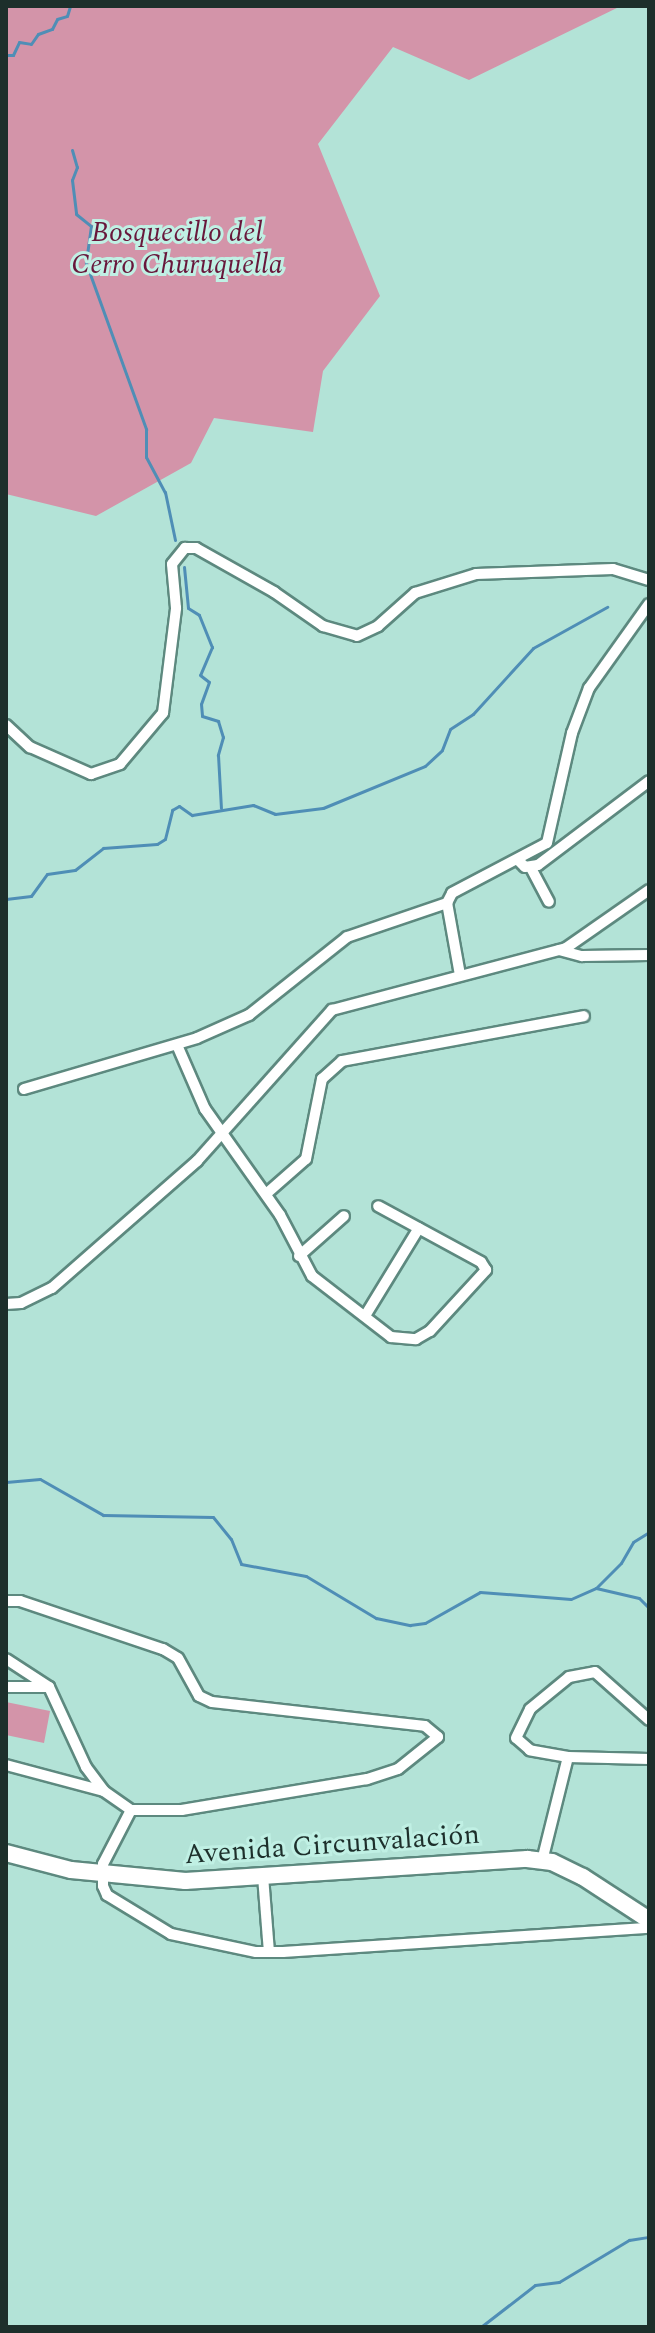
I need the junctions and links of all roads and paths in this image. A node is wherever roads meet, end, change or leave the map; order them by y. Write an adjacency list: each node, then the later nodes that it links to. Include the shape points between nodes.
1 (649, 580): 3 (street, via 613,569 476,574 415,593 378,626 357,636 323,626 274,592 196,548 185,548 172,564 176,608 163,713 120,764 91,774 30,747)
2 (649, 604): 5 (street, via 589,688 572,733 547,843)
3 (6, 725)
4 (649, 781): 6 (street, via 586,833)
5 (519, 861): 6 (street); 9 (street, via 452,893)
6 (531, 868): 8 (street)
7 (649, 890): 10 (street)
8 (549, 902)
9 (447, 903): 12 (street); 14 (street, via 347,937 249,1015)
10 (559, 950): 11 (street, via 582,956); 12 (street)
11 (649, 955)
12 (460, 975): 16 (street, via 332,1010)
13 (584, 1016): 17 (street, via 342,1061 322,1079 306,1159)
14 (177, 1045): 15 (street); 16 (street)
15 (24, 1089)
16 (222, 1134): 17 (street); 22 (street, via 52,1288)
17 (266, 1194): 21 (street)
18 (378, 1206): 20 (street)
19 (344, 1216): 21 (street)
20 (419, 1228): 23 (street); 23 (street, via 481,1262 485,1276 416,1339 391,1337)
21 (299, 1256): 23 (street, via 312,1276)
22 (6, 1304)
23 (365, 1316)
24 (6, 1601): 33 (street, via 20,1601 163,1649 178,1658 199,1696 212,1702 425,1726 438,1737 398,1769 375,1778 182,1810)
25 (6, 1659): 27 (street)
26 (6, 1687): 27 (street)
27 (49, 1687): 32 (street, via 86,1767)
28 (649, 1720): 29 (street, via 595,1672 569,1677 530,1709 516,1738 530,1750)
29 (568, 1757): 30 (street); 36 (street)
30 (649, 1759)
31 (6, 1765): 32 (street)
32 (104, 1791): 33 (street)
33 (131, 1810): 37 (street)
34 (6, 1842): 37 (main road, Avenida Circunvalación)
35 (6, 1853): 37 (main road, Avenida Circunvalación)
36 (544, 1856): 37 (main road, Avenida Circunvalación, via 481,1850 185,1871); 38 (main road, Avenida Circunvalación); 39 (main road, Avenida Circunvalación, via 588,1867); 40 (main road, Avenida Circunvalación)
37 (103, 1869): 38 (main road, Avenida Circunvalación, via 185,1881); 42 (street, via 107,1895 171,1934)
38 (263, 1876): 42 (street)
39 (649, 1907)
40 (649, 1920)
41 (649, 1928): 42 (street)
42 (269, 1952)

